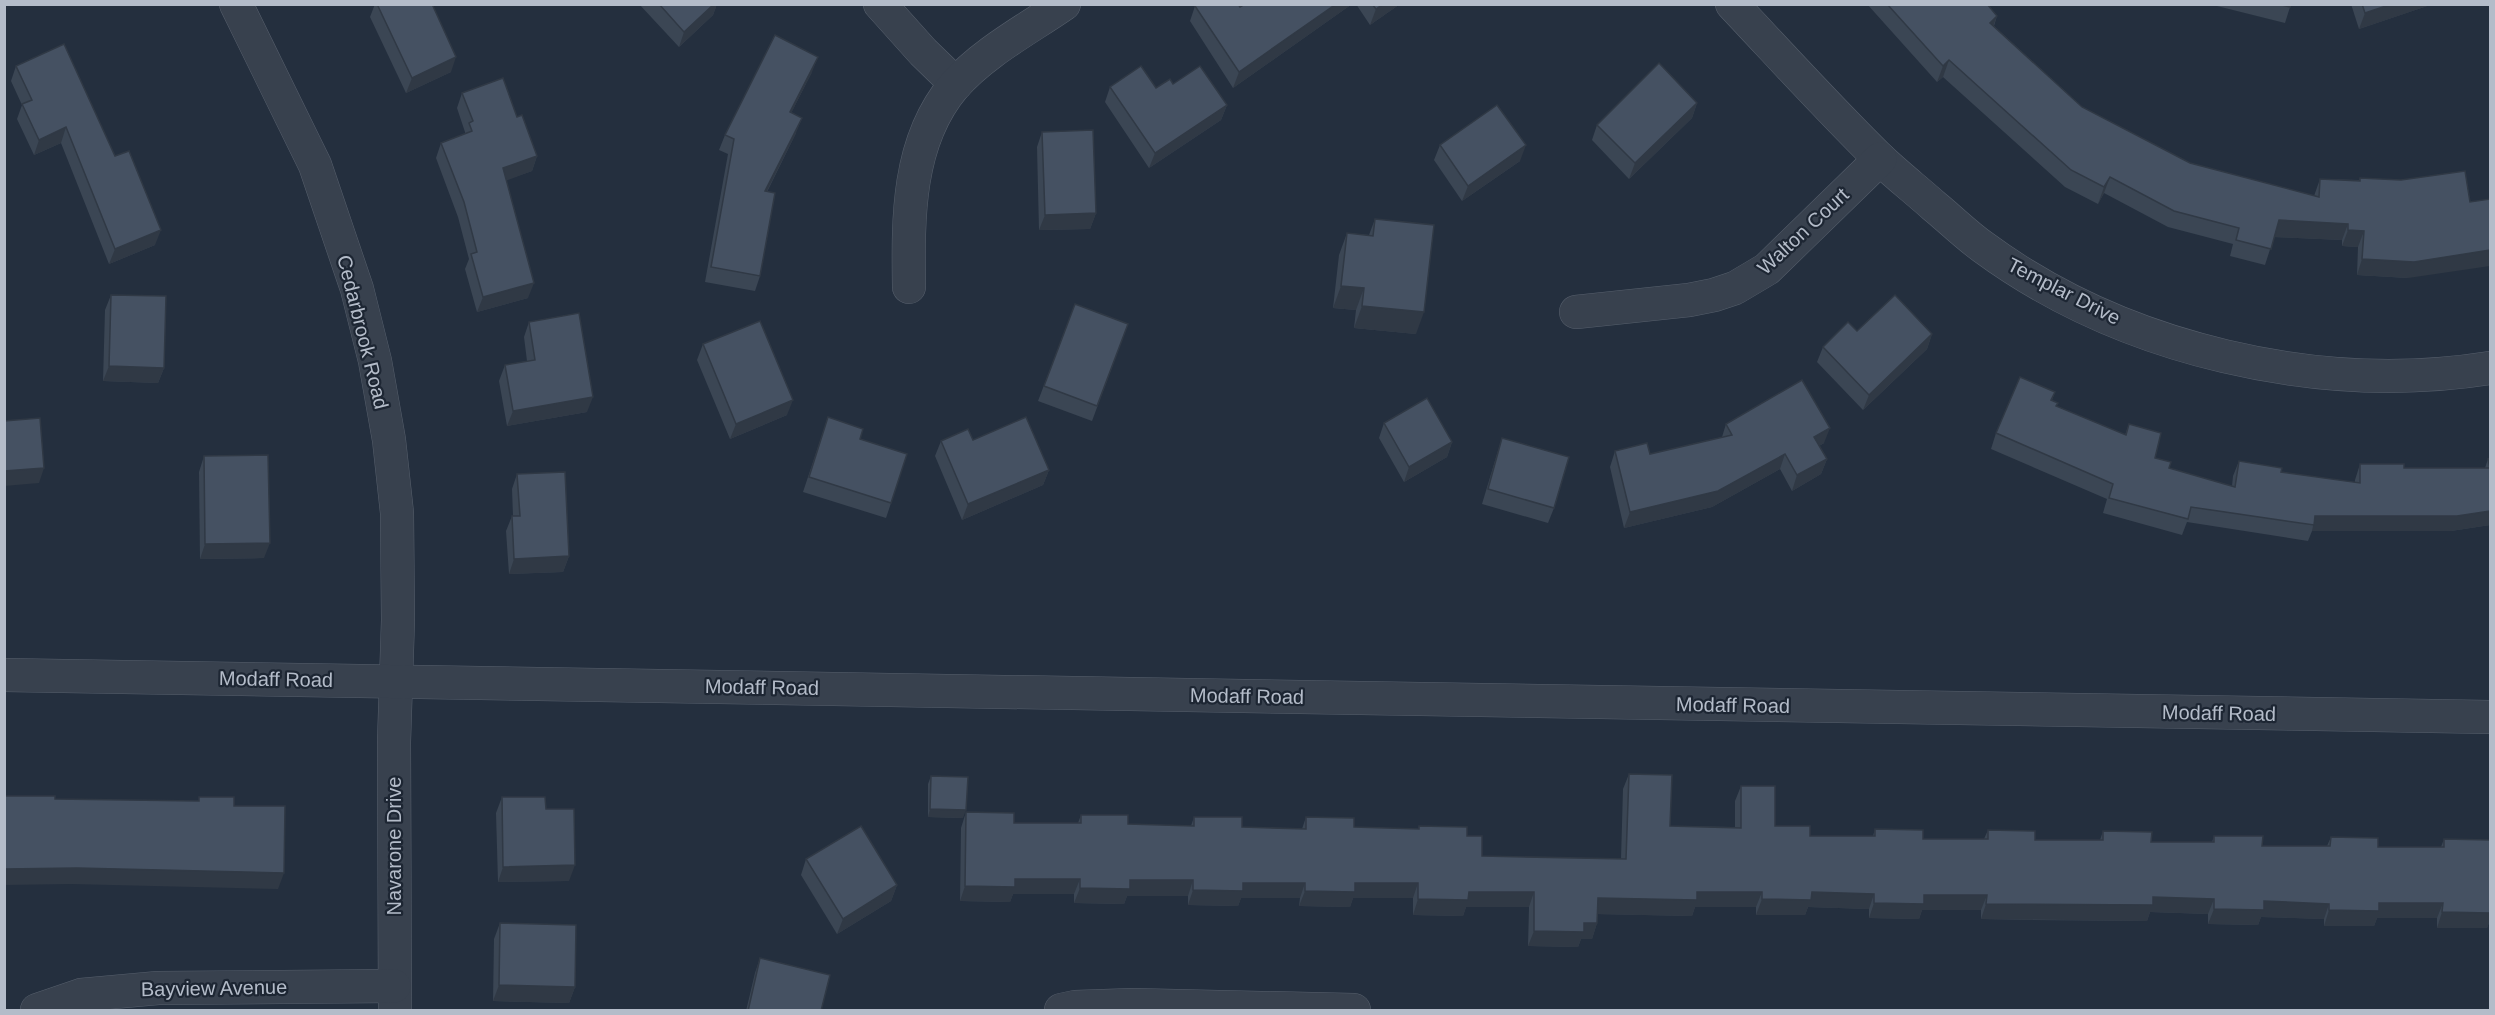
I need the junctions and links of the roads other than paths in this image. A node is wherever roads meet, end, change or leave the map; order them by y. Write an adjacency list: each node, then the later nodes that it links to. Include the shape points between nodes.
1 (236, 4): 11 (street, Cedarbrook Road, via 315,165 357,289 375,361 397,513)
2 (880, 4): 5 (street)
3 (1064, 4): 5 (street, via 994,51)
4 (1732, 4): 6 (street, Templar Drive)
5 (956, 84): 7 (street, via 942,101 926,133 914,174 908,225)
6 (1880, 159): 8 (street, Walton Court, via 1767,268 1735,288 1689,300); 9 (street, Templar Drive, via 1982,247 2100,314 2174,342 2247,362 2330,374 2383,376)
7 (909, 287)
8 (1576, 312)
9 (2490, 368)
10 (4, 675): 11 (street, Modaff Road)
11 (397, 681): 12 (street, Modaff Road); 13 (street, Navarone Drive)
12 (2490, 717)
13 (394, 998): 14 (street, Bayview Avenue, via 158,988 81,995)
14 (37, 1011)
15 (1061, 1011): 16 (street, via 1133,1005)
16 (1354, 1011)

